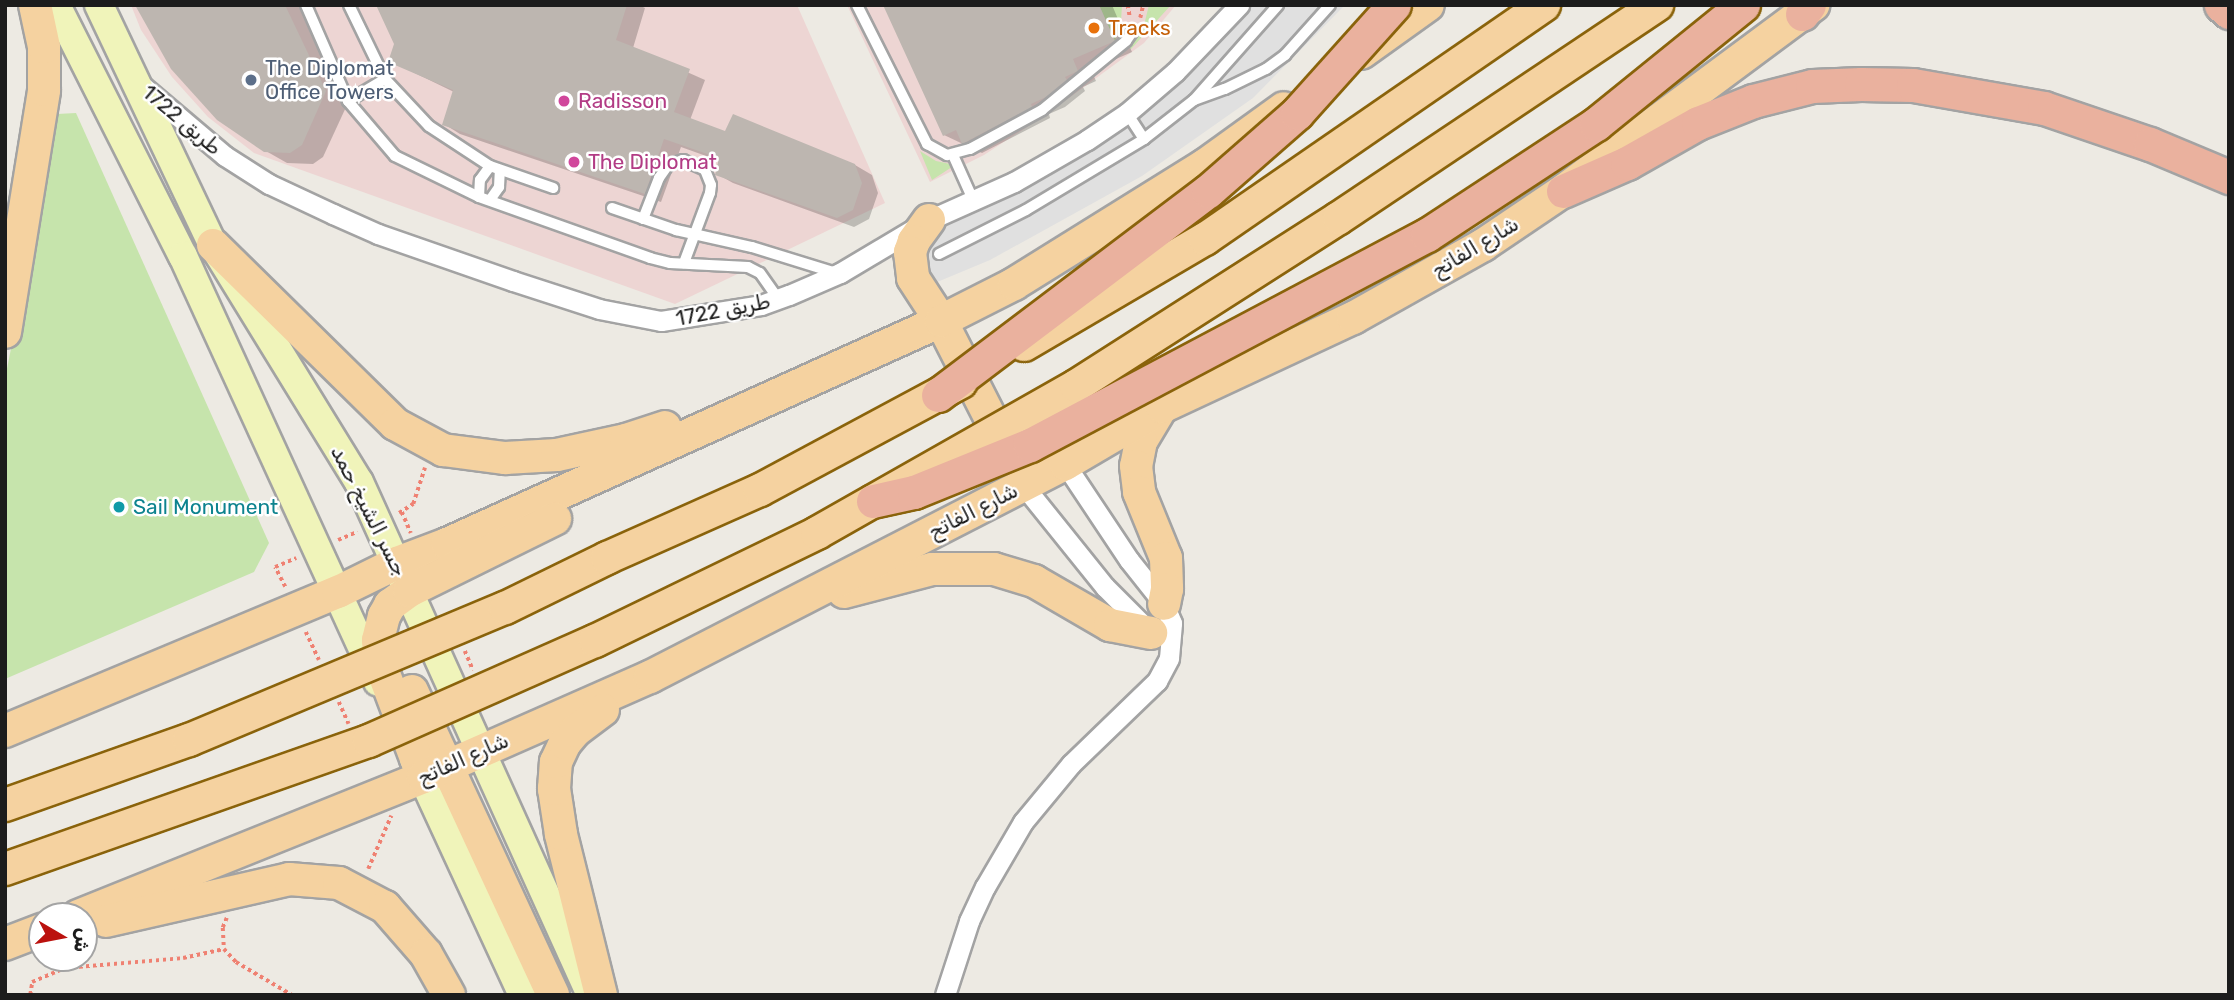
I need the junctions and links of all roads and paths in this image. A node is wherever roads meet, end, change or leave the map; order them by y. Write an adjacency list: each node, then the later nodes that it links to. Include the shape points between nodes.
1 (36, 5): 45 (main road, via 44,47 44,90)
2 (56, 5): 54 (main road, via 183,256)
3 (99, 5): 21 (main road, جسر الشيخ حمد)
4 (306, 5): 24 (lane)
5 (349, 5): 22 (lane)
6 (857, 5): 27 (lane, via 928,144)
7 (1128, 5): 8 (path, via 1127,14 1134,22 1142,15)
8 (1143, 5)
9 (1239, 5): 25 (street, طريق 1722, via 1175,72)
10 (1278, 5): 23 (lane)
11 (1330, 5): 23 (lane, via 1285,55 1266,69)
12 (1394, 5): 46 (highway, bridge, via 1297,113 1208,191)
13 (1428, 5): 44 (main road, via 1205,164 1014,284)
14 (1544, 5): 46 (main road, bridge, via 1205,239)
15 (1657, 5): 51 (main road, bridge, via 1350,211 1076,386)
16 (1743, 5): 51 (highway, bridge, via 1596,124 1427,235 1030,445 914,492)
17 (2221, 5): 19 (highway)
18 (1808, 8): 31 (main road, شارع الفاتح)
19 (2229, 12)
20 (1133, 31): 27 (lane, via 1042,110)
21 (135, 79): 39 (main road, جسر الشيخ حمد); 43 (street, طريق 1722, via 204,140 269,184 445,259 599,309 662,321)
22 (386, 79): 24 (lane); 28 (lane, via 429,126)
23 (1194, 100): 26 (lane)
24 (348, 101): 32 (lane, via 395,156)
25 (1127, 113): 26 (lane); 34 (street, طريق 1722)
26 (1144, 139): 40 (lane, via 1026,210)
27 (953, 155): 34 (lane)
28 (495, 168): 30 (lane); 32 (lane, via 480,180); 33 (lane, via 499,187)
29 (2229, 177): 31 (highway, via 2044,108 1913,85 1861,84 1812,86 1753,101 1698,123 1627,163)
30 (553, 188)
31 (1563, 191): 47 (main road, شارع الفاتح, via 1483,245 1353,318)
32 (480, 197): 33 (lane)
33 (490, 201): 41 (lane, via 650,258)
34 (974, 202): 37 (street, طريق 1722)
35 (612, 208): 36 (lane)
36 (643, 219): 38 (lane); 38 (lane, via 663,171 675,161 691,161 705,170 711,185)
37 (929, 220): 42 (street, طريق 1722); 44 (main road, via 914,241 910,265 919,292)
38 (695, 234): 41 (lane); 42 (lane)
39 (213, 245): 49 (main road, via 395,424); 53 (main road, جسر الشيخ حمد, via 359,482)
40 (939, 254)
41 (684, 263): 43 (lane, via 748,267 760,272)
42 (840, 273): 43 (street, طريق 1722)
43 (778, 299)
44 (941, 321): 48 (main road); 50 (main road, via 996,429)
45 (5, 332)
46 (938, 395): 63 (main road, bridge, via 760,490 505,608 188,740)
47 (1161, 407): 50 (main road, شارع الفاتح); 55 (main road, via 1141,440 1136,466 1139,492 1166,558)
48 (715, 425): 49 (main road, via 678,423 557,455 505,457 443,450); 53 (main road, via 447,544)
49 (432, 444): 52 (path, via 414,504)
50 (1044, 474): 55 (street, via 1129,560); 56 (main road, شارع الفاتح); 58 (street, via 1105,587)
51 (873, 501): 65 (main road, bridge, via 629,625 369,741)
52 (402, 512)
53 (403, 577): 54 (main road); 57 (main road); 61 (main road, جسر الشيخ حمد)
54 (338, 592): 57 (main road); 60 (main road); 62 (main road)
55 (1164, 604): 58 (street, via 1172,623)
56 (785, 607): 58 (main road, via 932,569 974,567 1034,581 1110,625); 59 (main road, شارع الفاتح)
57 (379, 628): 62 (main road)
58 (1161, 639): 78 (street, via 1166,669 1046,792 1002,854 969,921)
59 (650, 677): 61 (main road, شارع الفاتح); 77 (main road, via 575,731 565,743 554,773 559,826)
60 (5, 731)
61 (481, 751): 62 (main road, شارع الفاتح); 76 (main road, جسر الشيخ حمد)
62 (435, 771): 67 (main road, شارع الفاتح); 74 (main road); 75 (main road)
63 (5, 805)
64 (390, 812): 66 (path, via 392,819 365,876)
65 (5, 869)
66 (362, 895): 69 (main road, via 340,883 289,879); 73 (main road, via 385,908 418,945)
67 (98, 908)
68 (228, 916): 70 (path)
69 (98, 923)
70 (223, 949): 71 (path, via 183,958 65,968 32,982); 72 (path, via 236,962)
71 (30, 995)
72 (292, 995)
73 (449, 995)
74 (523, 995)
75 (553, 995)
76 (591, 995)
77 (601, 995)
78 (945, 995)

